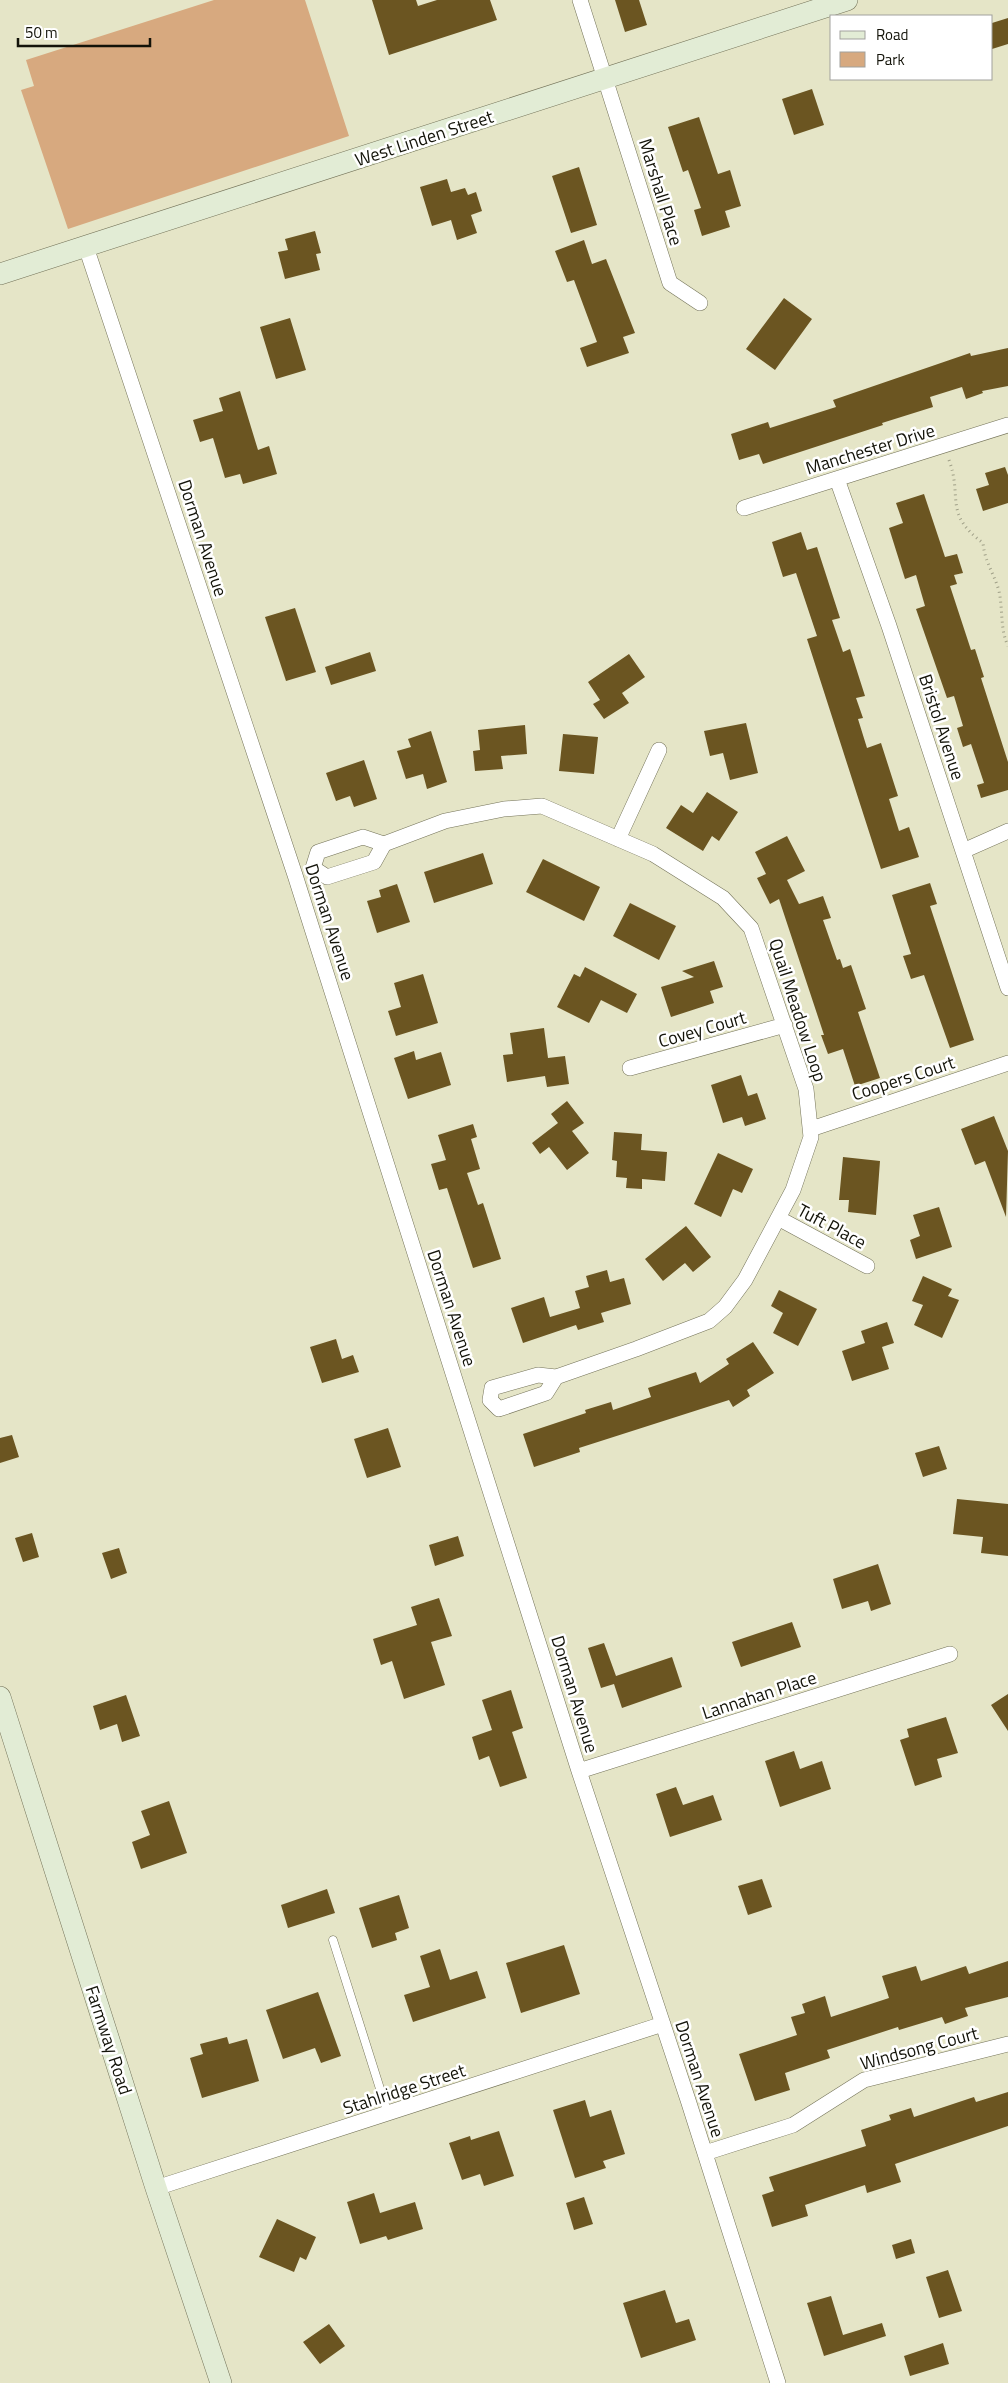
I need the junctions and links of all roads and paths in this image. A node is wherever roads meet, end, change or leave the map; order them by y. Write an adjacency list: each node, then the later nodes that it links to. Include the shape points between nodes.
1 (580, 0): 3 (street, Marshall Place)
2 (847, 0): 3 (street, West Linden Street)
3 (606, 78): 4 (street, West Linden Street); 6 (street, Marshall Place, via 670,283)
4 (86, 247): 5 (street, West Linden Street); 18 (street, Dorman Avenue)
5 (0, 274)
6 (700, 303)
7 (1008, 425): 8 (street, Manchester Drive)
8 (944, 445): 9 (street, Manchester Drive); 11 (path, via 951,466 957,514 983,543 984,558 995,579 1002,604)
9 (837, 479): 10 (street, Manchester Drive); 16 (street, Bristol Avenue)
10 (744, 508)
11 (1008, 646)
12 (658, 750): 14 (street)
13 (1008, 831): 16 (street)
14 (618, 839): 15 (street, Quail Meadow Loop, via 542,806 504,809 445,821); 20 (street, Quail Meadow Loop, via 653,854 723,898 751,928)
15 (384, 844): 17 (street, via 363,837 318,852); 17 (street, via 374,862 327,877)
16 (963, 851): 19 (street, Bristol Avenue)
17 (313, 868): 18 (street)
18 (295, 875): 28 (street, Dorman Avenue)
19 (1008, 988)
20 (785, 1025): 22 (street, Covey Court); 23 (street, Quail Meadow Loop, via 806,1089)
21 (1008, 1064): 23 (street, Coopers Court)
22 (630, 1068)
23 (811, 1129): 24 (street, Quail Meadow Loop, via 793,1190)
24 (778, 1218): 25 (street, Tuft Place); 26 (street, Quail Meadow Loop, via 745,1280 725,1307 709,1321)
25 (867, 1266)
26 (556, 1377): 27 (street, Quail Meadow Loop, via 538,1375 492,1388); 27 (street, Quail Meadow Loop, via 546,1393 499,1409)
27 (490, 1400): 28 (street, Quail Meadow Loop)
28 (463, 1407): 31 (street, Dorman Avenue)
29 (950, 1654): 31 (street, Lannahan Place)
30 (0, 1698): 37 (street, Farmway Road)
31 (579, 1772): 33 (street, Dorman Avenue)
32 (333, 1940): 35 (lane)
33 (663, 2024): 35 (street, Stahlridge Street); 36 (street, Dorman Avenue)
34 (1008, 2044): 36 (street, Windsong Court, via 864,2080 793,2126)
35 (388, 2114): 37 (street, Stahlridge Street)
36 (705, 2153): 39 (street, Dorman Avenue)
37 (156, 2188): 38 (street, Farmway Road)
38 (221, 2383)
39 (778, 2383)

